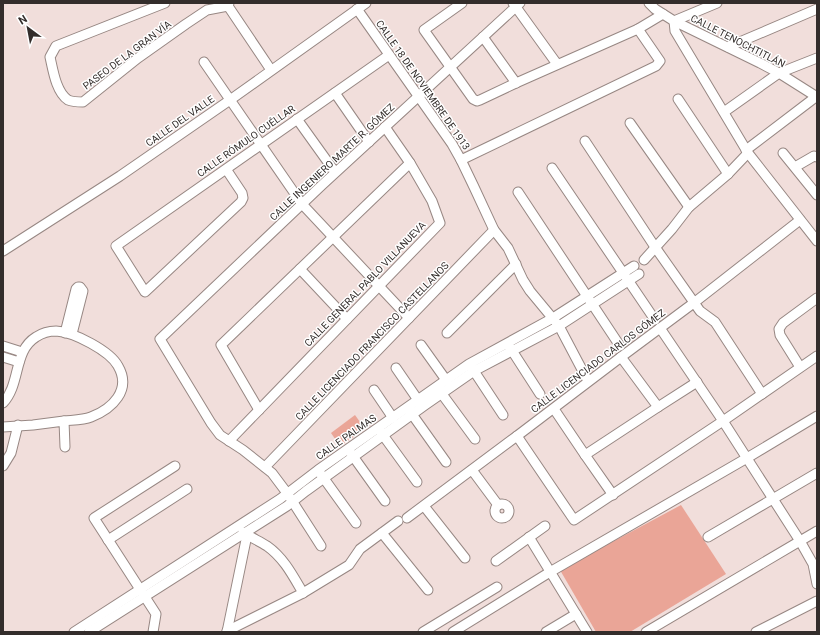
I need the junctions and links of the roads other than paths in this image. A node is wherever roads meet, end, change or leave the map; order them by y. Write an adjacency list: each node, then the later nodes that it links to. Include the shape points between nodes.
1 (165, 3): 6 (street, PASEO DE LA GRAN VÍA, via 56,46 50,57 61,94 73,102 84,102 138,58 186,24 207,10)
2 (366, 3): 8 (street, CALLE DEL VALLE)
3 (462, 3): 19 (street, via 424,30)
4 (649, 3): 10 (street, CALLE TENOCHTITLÁN)
5 (717, 3): 11 (street)
6 (228, 4): 20 (street)
7 (516, 4): 13 (street, CALLE INGENIERO MARTE R. GÓMEZ); 18 (street)
8 (357, 9): 15 (street, CALLE 18 DE NOVIEMBRE DE 1913); 20 (street, CALLE DEL VALLE)
9 (817, 9): 14 (street)
10 (663, 14): 11 (street, CALLE TENOCHTITLÁN); 12 (street)
11 (674, 21): 14 (street, CALLE TENOCHTITLÁN); 28 (street, via 675,31)
12 (638, 29): 18 (street); 38 (street, via 660,61 656,66)
13 (483, 37): 19 (street, CALLE INGENIERO MARTE R. GÓMEZ); 22 (street)
14 (728, 47): 21 (street, CALLE TENOCHTITLÁN)
15 (389, 55): 23 (street, CALLE RÓMULO CUÉLLAR); 24 (street, CALLE 18 DE NOVIEMBRE DE 1913)
16 (817, 58): 21 (street)
17 (204, 62): 27 (street)
18 (557, 64): 22 (street)
19 (450, 67): 22 (street, via 477,101); 24 (street, CALLE INGENIERO MARTE R. GÓMEZ)
20 (271, 70): 27 (street, CALLE DEL VALLE)
21 (779, 73): 25 (street, CALLE TENOCHTITLÁN); 28 (street)
22 (516, 83)
23 (335, 93): 29 (street, CALLE RÓMULO CUÉLLAR); 33 (street)
24 (418, 97): 31 (street, CALLE INGENIERO MARTE R. GÓMEZ); 38 (street, CALLE 18 DE NOVIEMBRE DE 1913)
25 (817, 97): 35 (street)
26 (678, 98): 44 (street)
27 (230, 100): 34 (street); 54 (street, CALLE DEL VALLE)
28 (724, 112): 35 (street)
29 (297, 119): 34 (street, CALLE RÓMULO CUÉLLAR); 43 (street)
30 (630, 123): 48 (street)
31 (385, 127): 33 (street, CALLE INGENIERO MARTE R. GÓMEZ); 39 (street, CALLE GENERAL PABLO VILLANUEVA)
32 (584, 141): 53 (street)
33 (368, 142): 43 (street, CALLE INGENIERO MARTE R. GÓMEZ)
34 (261, 144): 42 (street, CALLE RÓMULO CUÉLLAR); 47 (street)
35 (747, 151): 44 (street); 49 (street)
36 (783, 153): 40 (street)
37 (817, 157): 40 (street, via 814,156)
38 (461, 160): 50 (street, CALLE 18 DE NOVIEMBRE DE 1913)
39 (410, 163): 51 (street); 60 (street, CALLE GENERAL PABLO VILLANUEVA, via 432,201 440,223)
40 (795, 167): 46 (street)
41 (552, 168): 58 (street)
42 (226, 169): 42 (street, CALLE RÓMULO CUÉLLAR, via 242,193 241,202 144,292 116,246)
43 (335, 172): 47 (street, CALLE INGENIERO MARTE R. GÓMEZ)
44 (728, 174): 48 (street)
45 (518, 192): 61 (street)
46 (817, 195)
47 (302, 204): 51 (street); 108 (street, CALLE INGENIERO MARTE R. GÓMEZ, via 160,339 211,424)
48 (688, 207): 53 (street)
49 (800, 220): 52 (street); 63 (street, CALLE LICENCIADO CARLOS GÓMEZ)
50 (494, 230): 56 (street, CALLE 18 DE NOVIEMBRE DE 1913); 66 (street, CALLE LICENCIADO FRANCISCO CASTELLANOS)
51 (333, 237): 57 (street); 60 (street)
52 (817, 241)
53 (655, 247): 55 (street); 63 (street)
54 (3, 252)
55 (644, 260)
56 (516, 264): 67 (street, CALLE 18 DE NOVIEMBRE DE 1913, via 530,291); 71 (street)
57 (300, 269): 68 (street); 96 (street, via 220,345)
58 (622, 273): 59 (street); 59 (street, CALLE PALMAS, via 636,270); 61 (street, CALLE PALMAS)
59 (628, 281): 64 (street, CALLE PALMAS); 69 (street)
60 (379, 286): 66 (street); 68 (street, CALLE GENERAL PABLO VILLANUEVA)
61 (587, 296): 64 (street); 67 (street, CALLE PALMAS)
62 (817, 298): 82 (street, via 783,323 779,329 780,335)
63 (695, 302): 69 (street, CALLE LICENCIADO CARLOS GÓMEZ); 91 (street, via 700,311 715,322)
64 (592, 304): 70 (street, CALLE PALMAS); 75 (street)
65 (74, 312): 72 (street)
66 (409, 318): 116 (street, CALLE LICENCIADO FRANCISCO CASTELLANOS)
67 (553, 318): 70 (street, CALLE 18 DE NOVIEMBRE DE 1913); 76 (street, CALLE PALMAS)
68 (347, 319): 96 (street, CALLE GENERAL PABLO VILLANUEVA)
69 (657, 324): 80 (street, CALLE LICENCIADO CARLOS GÓMEZ); 87 (street)
70 (559, 326): 76 (street, CALLE PALMAS); 86 (street, CALLE 18 DE NOVIEMBRE DE 1913)
71 (447, 332)
72 (68, 334): 77 (street, via 46,332 36,337); 101 (street, via 98,347 109,355 122,376 122,388 117,400 105,409 90,417)
73 (421, 345): 85 (street)
74 (3, 346): 77 (street)
75 (620, 346)
76 (510, 347): 84 (street, CALLE PALMAS); 90 (street)
77 (22, 352): 81 (street)
78 (817, 356): 82 (street)
79 (3, 357): 81 (street)
80 (621, 357): 86 (street, CALLE LICENCIADO CARLOS GÓMEZ); 94 (street)
81 (19, 362): 93 (street, via 12,388)
82 (800, 367): 91 (street)
83 (396, 368): 92 (street)
84 (472, 368): 85 (street, CALLE PALMAS); 89 (street, CALLE PALMAS); 98 (street)
85 (446, 380): 89 (street, CALLE PALMAS)
86 (588, 381): 95 (street, CALLE LICENCIADO CARLOS GÓMEZ)
87 (697, 382): 94 (street); 102 (street)
88 (374, 390): 100 (street)
89 (439, 390): 92 (street, CALLE PALMAS); 97 (street, CALLE PALMAS); 107 (street)
90 (540, 394)
91 (762, 394): 102 (street)
92 (418, 400): 97 (street, CALLE PALMAS)
93 (3, 403)
94 (658, 407): 111 (street)
95 (554, 409): 106 (street, CALLE LICENCIADO CARLOS GÓMEZ); 111 (street)
96 (259, 410): 108 (street, CALLE GENERAL PABLO VILLANUEVA)
97 (410, 411): 100 (street, CALLE PALMAS); 105 (street, CALLE PALMAS); 113 (street)
98 (502, 415)
99 (817, 416): 112 (street)
100 (393, 418): 105 (street, CALLE PALMAS)
101 (64, 421): 103 (street); 109 (street)
102 (723, 421): 112 (street); 123 (street)
103 (18, 425): 104 (street); 114 (street, via 11,453)
104 (3, 427)
105 (381, 432): 110 (street, CALLE PALMAS); 120 (street)
106 (517, 436): 117 (street, CALLE LICENCIADO CARLOS GÓMEZ); 123 (street, via 574,520)
107 (475, 439)
108 (229, 441): 116 (street)
109 (65, 447)
110 (351, 453): 119 (street, CALLE PALMAS); 125 (street)
111 (585, 455): 123 (street)
112 (747, 458): 124 (street); 144 (street)
113 (446, 462)
114 (3, 466)
115 (176, 466): 139 (street, via 94,518)
116 (265, 467): 122 (street, via 272,472)
117 (472, 470): 127 (street); 128 (street, CALLE LICENCIADO CARLOS GÓMEZ)
118 (817, 473): 124 (street)
119 (321, 474): 122 (street, CALLE PALMAS); 126 (street, CALLE PALMAS); 131 (street)
120 (416, 482)
121 (187, 489): 139 (street)
122 (287, 494): 126 (street); 133 (street, CALLE PALMAS)
123 (613, 495)
124 (773, 499): 138 (street); 140 (street)
125 (385, 501)
126 (292, 502): 136 (street, CALLE PALMAS); 141 (street)
127 (498, 505)
128 (424, 506): 129 (street, CALLE LICENCIADO CARLOS GÓMEZ); 142 (street)
129 (408, 518)
130 (398, 521): 135 (street)
131 (356, 523)
132 (545, 526): 137 (street)
133 (236, 528): 136 (street); 148 (street, CALLE PALMAS)
134 (817, 530): 140 (street)
135 (382, 533): 147 (street); 149 (street, via 360,550 349,565)
136 (246, 534): 148 (street, CALLE PALMAS); 149 (street, via 277,554); 152 (street)
137 (529, 537): 143 (street); 144 (street)
138 (708, 537)
139 (108, 540): 148 (street)
140 (800, 541): 145 (street, via 812,564); 160 (street)
141 (321, 546)
142 (465, 558)
143 (496, 561)
144 (550, 572): 151 (street); 157 (street)
145 (817, 584)
146 (497, 587): 156 (street)
147 (428, 590)
148 (142, 593): 153 (street, CALLE PALMAS); 154 (street, CALLE PALMAS); 155 (street, via 156,614)
149 (304, 593): 152 (street)
150 (817, 601): 161 (street)
151 (576, 614): 158 (street); 159 (street)
152 (227, 631)
153 (74, 632)
154 (89, 632)
155 (153, 632)
156 (423, 632)
157 (453, 632)
158 (546, 632)
159 (586, 632)
160 (646, 632)
161 (756, 632)

